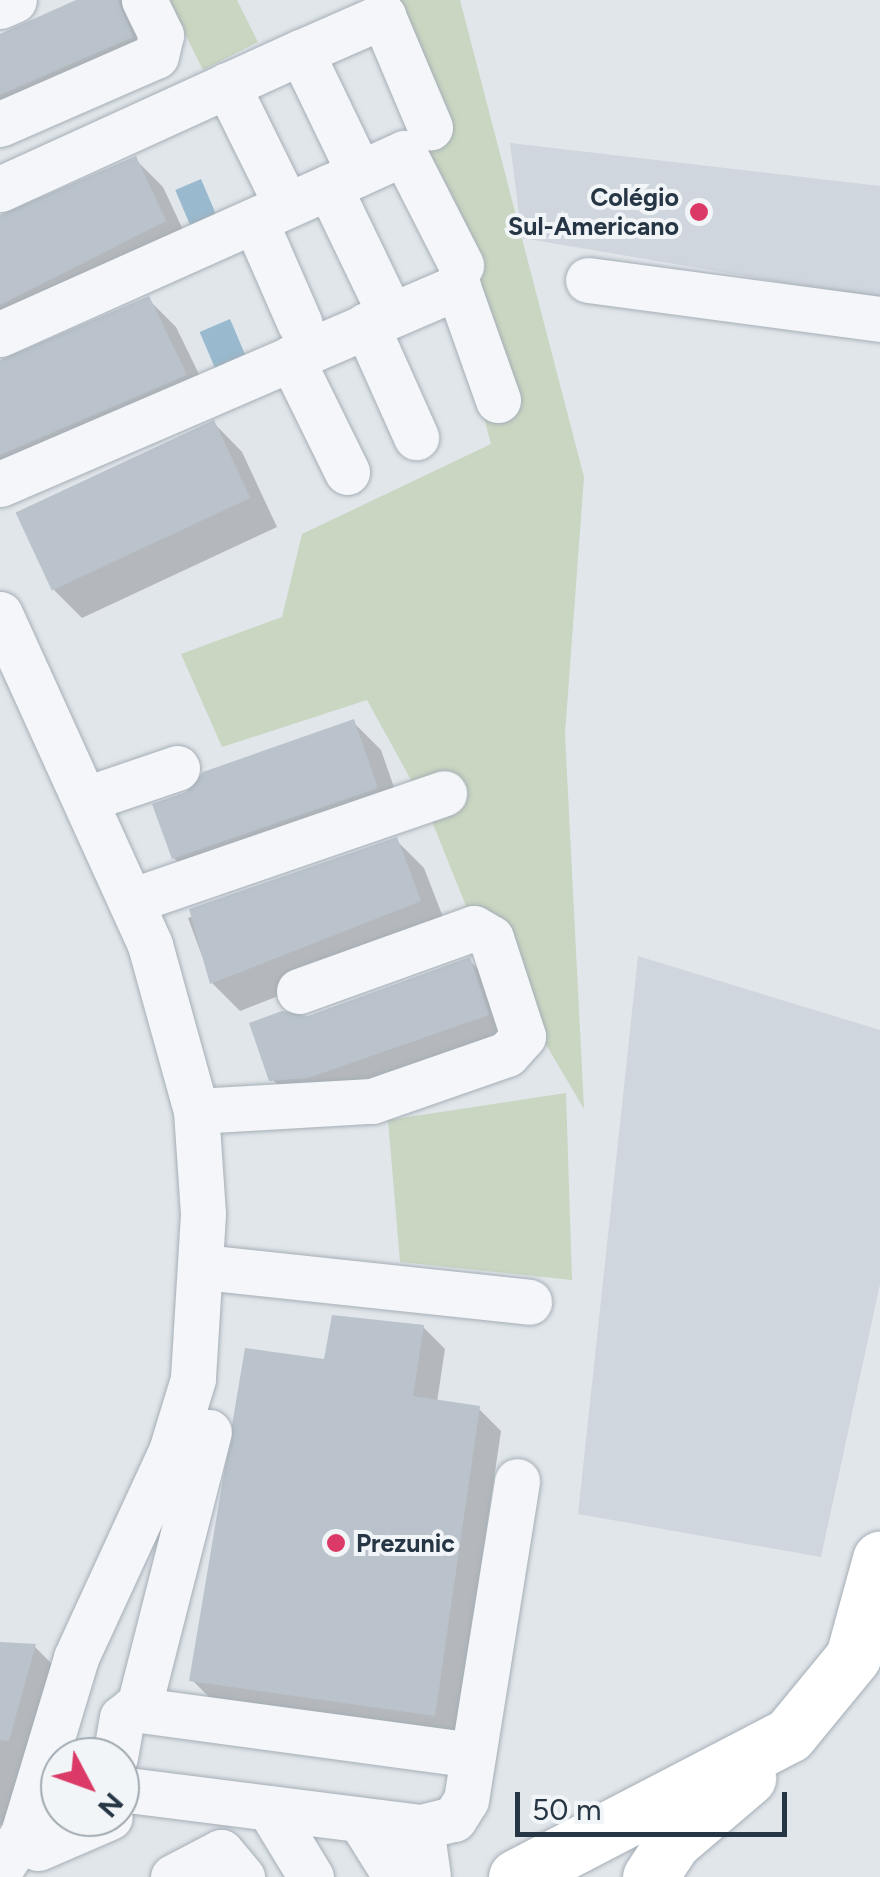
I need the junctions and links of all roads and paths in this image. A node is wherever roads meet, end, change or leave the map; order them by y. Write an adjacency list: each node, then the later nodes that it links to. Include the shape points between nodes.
1 (14, 0): 3 (street)
2 (144, 0): 6 (street, via 161,35 156,56)
3 (0, 6)
4 (301, 52): 5 (street); 7 (street, via 383,16); 8 (street)
5 (227, 85): 9 (street); 10 (street)
6 (0, 124)
7 (430, 127)
8 (340, 172): 10 (street); 11 (street, via 404,154); 13 (street)
9 (0, 188)
10 (267, 206): 15 (street); 16 (street)
11 (461, 265)
12 (588, 280): 14 (street)
13 (374, 310): 16 (street); 17 (street, via 458,287); 18 (street)
14 (880, 319)
15 (0, 334)
16 (296, 340): 19 (street); 20 (street)
17 (498, 400)
18 (416, 438)
19 (347, 472)
20 (0, 484)
21 (0, 614): 24 (street)
22 (163, 781): 24 (street)
23 (444, 793): 25 (street)
24 (92, 803): 25 (street)
25 (134, 900): 27 (street)
26 (299, 991): 27 (street, via 474,928 491,938 523,1036 507,1054 372,1100)
27 (196, 1111): 28 (street)
28 (203, 1267): 29 (street); 43 (street, via 192,1379 172,1450 76,1658)
29 (529, 1302)
30 (210, 1432): 34 (street)
31 (517, 1481): 37 (street)
32 (880, 1559): 33 (main road)
33 (867, 1651): 36 (main road)
34 (138, 1710): 35 (street, via 122,1718); 37 (street)
35 (119, 1737)
36 (776, 1745): 49 (main road); 50 (main road, via 672,1842)
37 (474, 1755): 41 (street, via 461,1811)
38 (140, 1799): 39 (street)
39 (269, 1808): 40 (street); 44 (street)
40 (361, 1821): 41 (street); 47 (street)
41 (422, 1828): 48 (street)
42 (74, 1837): 43 (street)
43 (24, 1865)
44 (288, 1869)
45 (173, 1877): 46 (street, via 221,1852)
46 (242, 1877)
47 (396, 1877)
48 (428, 1877)
49 (516, 1877)
50 (650, 1877)

